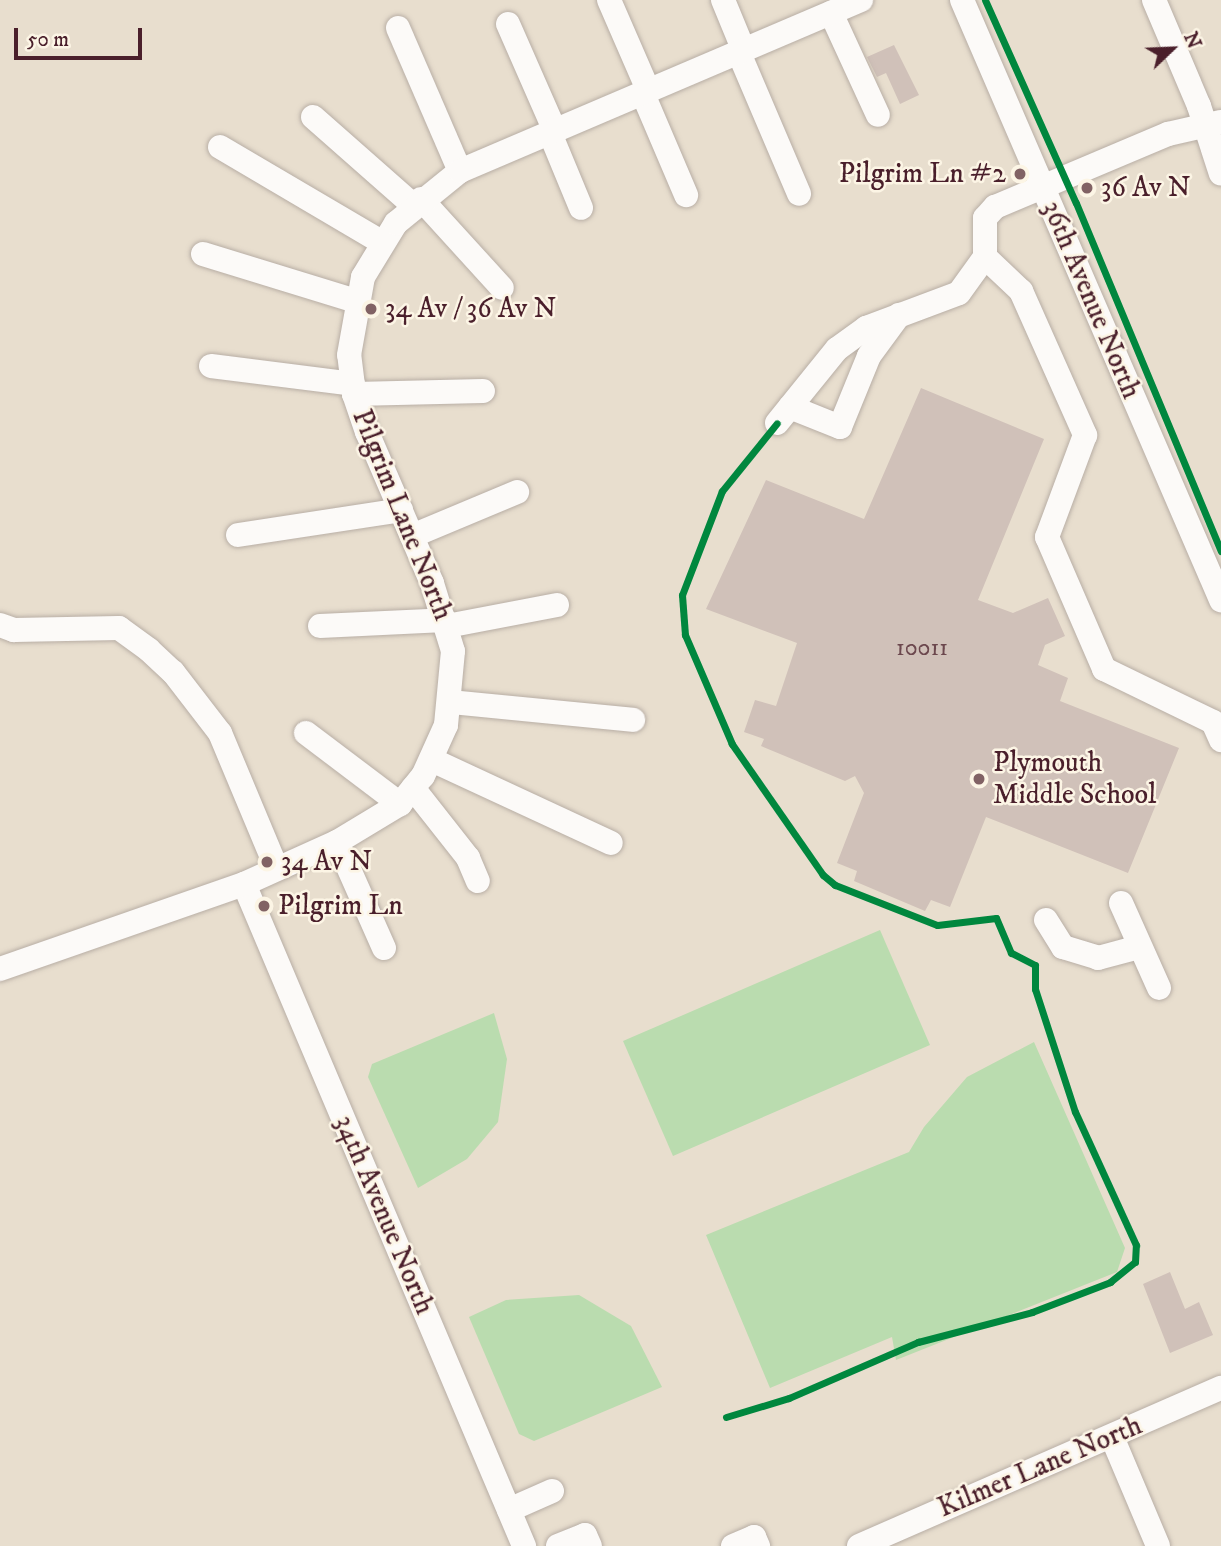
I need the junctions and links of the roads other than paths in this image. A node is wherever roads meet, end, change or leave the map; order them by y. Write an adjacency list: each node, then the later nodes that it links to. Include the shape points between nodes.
1 (609, 0): 10 (street)
2 (723, 0): 9 (street)
3 (861, 0): 6 (street, Pilgrim Lane North)
4 (962, 0): 18 (street, 36th Avenue North)
5 (1154, 0): 13 (street)
6 (833, 8): 9 (street, Pilgrim Lane North); 11 (street)
7 (508, 24): 14 (street)
8 (398, 28): 16 (street)
9 (741, 52): 10 (street, Pilgrim Lane North); 19 (street)
10 (646, 93): 14 (street, Pilgrim Lane North); 20 (street)
11 (878, 116)
12 (313, 117): 21 (street)
13 (1213, 124): 17 (street); 18 (street, via 1168,134)
14 (553, 132): 16 (street, Pilgrim Lane North); 22 (street)
15 (220, 147): 23 (street)
16 (460, 172): 21 (street, Pilgrim Lane North)
17 (1221, 174)
18 (1043, 187): 25 (street, via 995,206 985,218); 36 (street, 36th Avenue North)
19 (799, 194)
20 (685, 195)
21 (417, 202): 23 (street, Pilgrim Lane North); 26 (street)
22 (581, 208)
23 (381, 243): 27 (street, Pilgrim Lane North)
24 (203, 254): 27 (street)
25 (985, 257): 28 (street, via 959,293); 43 (street, via 1021,291 1085,435 1047,537 1104,669)
26 (502, 288)
27 (356, 301): 30 (street, Pilgrim Lane North, via 349,355)
28 (900, 314): 28 (street, via 866,328 837,349 783,415 840,427 869,356)
29 (211, 366): 30 (street)
30 (353, 389): 31 (street); 33 (street, Pilgrim Lane North)
31 (483, 391)
32 (517, 492): 35 (street)
33 (401, 510): 34 (street); 35 (street, Pilgrim Lane North)
34 (238, 535)
35 (412, 536): 38 (street, Pilgrim Lane North)
36 (1221, 600)
37 (557, 605): 38 (street)
38 (446, 623): 40 (street); 41 (street, Pilgrim Lane North, via 454,671)
39 (0, 625): 49 (street, via 14,631 119,628 149,650 173,672 220,733)
40 (320, 626)
41 (451, 702): 42 (street); 45 (street, Pilgrim Lane North)
42 (633, 720)
43 (1218, 727)
44 (306, 733): 46 (street)
45 (432, 760): 46 (street, Pilgrim Lane North); 48 (street)
46 (406, 796): 47 (street, Pilgrim Lane North); 50 (street, via 468,858)
47 (337, 842): 49 (street, Pilgrim Lane North); 55 (street)
48 (611, 843)
49 (277, 869): 51 (street, Pilgrim Lane North)
50 (478, 881)
51 (244, 884): 56 (street, Pilgrim Lane North); 61 (street, 34th Avenue North)
52 (1121, 903): 54 (street)
53 (1046, 920): 54 (street, via 1063,947 1098,958)
54 (1139, 947): 57 (street)
55 (384, 948)
56 (0, 970)
57 (1159, 988)
58 (1221, 1388): 59 (street, Kilmer Lane North)
59 (1112, 1437): 67 (street, Kilmer Lane North); 68 (street)
60 (552, 1492): 61 (street)
61 (509, 1510): 62 (street, 34th Avenue North)
62 (524, 1546)
63 (558, 1546): 64 (street, via 585,1535)
64 (590, 1546)
65 (733, 1546): 66 (street, via 754,1537)
66 (758, 1546)
67 (859, 1546)
68 (1158, 1546)

